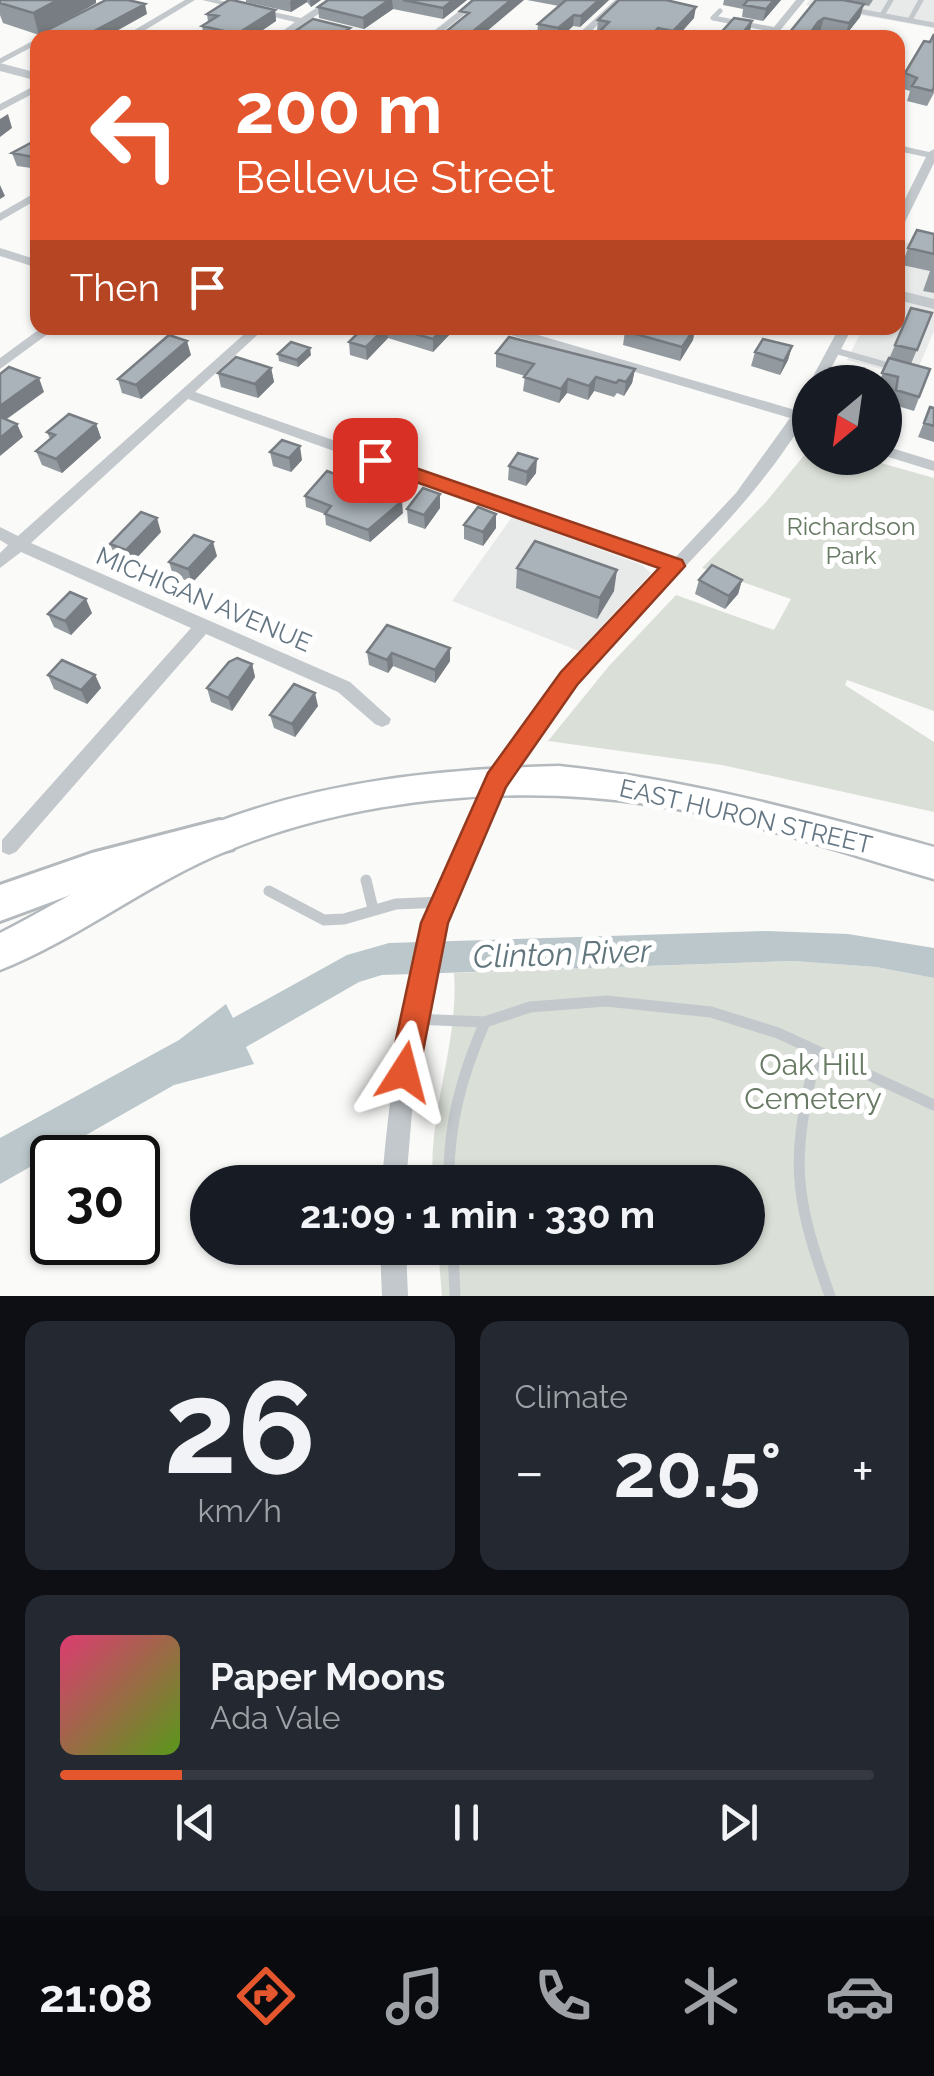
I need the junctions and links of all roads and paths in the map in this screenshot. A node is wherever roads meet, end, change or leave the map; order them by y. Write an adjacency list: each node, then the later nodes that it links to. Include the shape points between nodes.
1 (191, 0): 15 (street)
2 (206, 0): 13 (street)
3 (334, 0): 13 (street)
4 (478, 0): 18 (street)
5 (620, 0): 19 (street)
6 (891, 0): 11 (lane)
7 (921, 0): 12 (lane)
8 (805, 1): 21 (street)
9 (847, 9): 11 (lane)
10 (720, 11): 20 (lane, via 713,18)
11 (882, 15): 12 (lane)
12 (910, 20): 14 (lane)
13 (302, 21): 16 (street); 17 (street)
14 (934, 25)
15 (139, 30)
16 (289, 30)
17 (343, 30)
18 (439, 30)
19 (587, 30)
20 (757, 30)
21 (776, 30)
22 (30, 46): 23 (lane)
23 (0, 64): 24 (street)
24 (30, 74)
25 (30, 91): 26 (street)
26 (0, 108)
27 (905, 149): 28 (street)
28 (933, 154): 30 (street)
29 (30, 199): 31 (street)
30 (905, 210)
31 (0, 218)
32 (0, 252): 33 (street)
33 (30, 261)
34 (905, 297): 35 (street)
35 (934, 304)
36 (39, 335): 41 (street)
37 (250, 335): 44 (street)
38 (524, 335): 45 (street)
39 (840, 335): 40 (street)
40 (833, 350): 42 (street); 43 (lane)
41 (0, 365)
42 (826, 365)
43 (886, 365)
44 (186, 394): 50 (street); 52 (street)
45 (792, 420)
46 (792, 435): 52 (street)
47 (902, 456): 48 (street)
48 (934, 466)
49 (0, 534): 50 (street, MICHIGAN AVENUE)
50 (20, 544): 51 (street); 53 (street, MICHIGAN AVENUE)
51 (0, 562)
52 (675, 566): 55 (street, via 569,679)
53 (203, 626): 54 (street, MICHIGAN AVENUE, via 344,687); 57 (street)
54 (382, 719)
55 (496, 780): 56 (highway, EAST HURON STREET, via 353,798); 58 (highway, EAST HURON STREET, via 597,782 678,795); 63 (street)
56 (220, 837): 61 (highway, via 92,870); 64 (highway, EAST HURON STREET)
57 (9, 846)
58 (934, 863)
59 (366, 880): 62 (lane)
60 (268, 891): 62 (lane, via 324,920)
61 (0, 903)
62 (373, 909): 63 (lane)
63 (438, 912): 65 (street)
64 (0, 952)
65 (415, 1006): 66 (lane); 69 (street)
66 (485, 1022): 67 (lane, via 530,1007 606,1000 739,1018); 70 (lane, via 454,1097)
67 (817, 1051): 68 (lane); 75 (lane, via 796,1173)
68 (934, 1105)
69 (395, 1165)
70 (450, 1165)
71 (394, 1265): 73 (street)
72 (454, 1265): 74 (lane)
73 (395, 1296)
74 (455, 1296)
75 (830, 1296)

